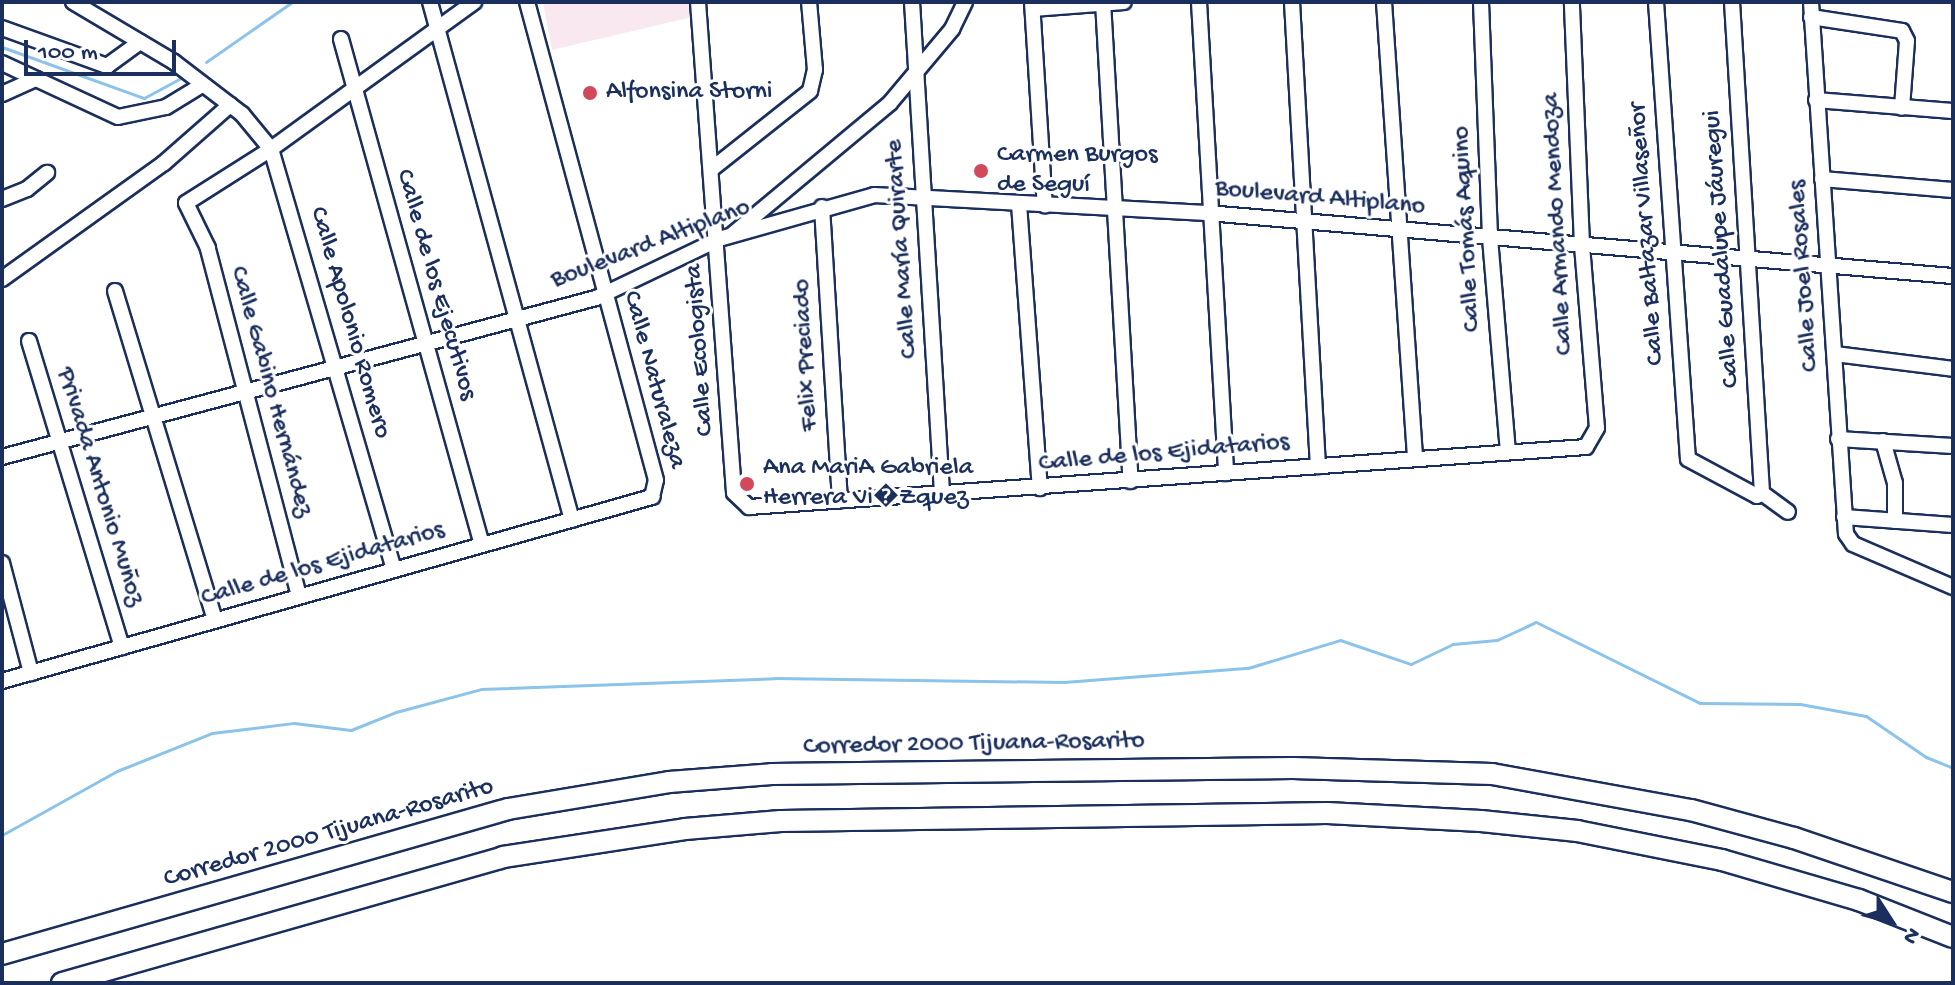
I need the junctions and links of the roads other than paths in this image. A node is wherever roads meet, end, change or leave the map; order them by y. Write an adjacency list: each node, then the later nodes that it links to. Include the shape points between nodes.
1 (105, 2): 18 (street)
2 (430, 2): 22 (street)
3 (474, 2): 22 (street)
4 (527, 2): 58 (street, Calle Naturaleza)
5 (698, 2): 36 (street, Calle Ecologista)
6 (809, 2): 36 (street, via 815,70 810,91)
7 (912, 2): 26 (street, Calle María Quirarte)
8 (965, 2): 26 (street, via 952,29)
9 (1124, 2): 17 (street)
10 (1199, 2): 46 (street)
11 (1292, 2): 47 (street)
12 (1384, 2): 48 (street)
13 (1481, 2): 50 (street, Calle Tomás Aquino)
14 (1572, 2): 51 (street, Calle Armando Mendoza)
15 (1656, 2): 52 (street, Calle Baltazar Villaseñor)
16 (1732, 2): 53 (street, Calle Guadalupe Jáuregui)
17 (1104, 3): 19 (street); 45 (street)
18 (80, 5): 24 (street, Calle Apolonio Romero)
19 (1032, 6): 43 (street)
20 (1811, 10): 31 (street, Calle Joel Rosales); 33 (street, via 1902,31 1907,41)
21 (2, 28): 24 (street, via 107,66)
22 (436, 29): 29 (street); 59 (street)
23 (341, 39): 29 (street, Calle de los Ejecutivos)
24 (140, 42): 28 (street, Calle Apolonio Romero)
25 (2, 63): 27 (street)
26 (915, 73): 40 (street, Calle María Quirarte); 49 (street, via 879,114)
27 (36, 79): 28 (street, via 118,117 166,107); 30 (street)
28 (202, 85): 32 (street, Calle Apolonio Romero)
29 (353, 85): 35 (street); 61 (street, Calle de los Ejecutivos)
30 (2, 94)
31 (1816, 100): 33 (street); 38 (street, Calle Joel Rosales)
32 (230, 105): 35 (street, Calle Apolonio Romero); 56 (street, via 164,163)
33 (1902, 108): 34 (street)
34 (1953, 111)
35 (271, 149): 64 (street, Calle Apolonio Romero); 65 (street, Calle Gabino Hernández, via 186,203 208,248)
36 (713, 168): 49 (street, Calle Ecologista)
37 (47, 173): 41 (street)
38 (1822, 179): 39 (street); 54 (street, Calle Joel Rosales)
39 (1953, 190)
40 (924, 195): 42 (street, Boulevard Altiplano); 44 (street, Boulevard Altiplano, via 874,195); 80 (street, Calle María Quirarte)
41 (2, 199)
42 (1019, 204): 43 (street, Boulevard Altiplano); 78 (street)
43 (1045, 206): 45 (street, Boulevard Altiplano)
44 (822, 207): 49 (street, Boulevard Altiplano); 82 (street, Felix Preciado)
45 (1117, 209): 46 (street, Boulevard Altiplano); 77 (street)
46 (1207, 213): 47 (street, Boulevard Altiplano); 76 (street)
47 (1303, 222): 48 (street, Boulevard Altiplano); 75 (street)
48 (1396, 230): 50 (street, Boulevard Altiplano); 74 (street)
49 (725, 238): 58 (street, Boulevard Altiplano); 83 (street, Calle Ecologista)
50 (1490, 238): 51 (street, Boulevard Altiplano); 72 (street, Calle Tomás Aquino)
51 (1582, 245): 52 (street, Boulevard Altiplano); 69 (street, Calle Armando Mendoza, via 1597,428)
52 (1674, 254): 53 (street, Boulevard Altiplano); 81 (street, Calle Baltazar Villaseñor, via 1690,463 1757,496)
53 (1746, 260): 54 (street, Boulevard Altiplano); 81 (street, Calle Guadalupe Jáuregui)
54 (1828, 264): 55 (street, Boulevard Altiplano); 62 (street, Calle Joel Rosales)
55 (1953, 276)
56 (2, 279)
57 (115, 291): 66 (street)
58 (606, 293): 59 (street, Boulevard Altiplano); 79 (street, Calle Naturaleza)
59 (518, 319): 61 (street, Boulevard Altiplano); 86 (street)
60 (29, 341): 70 (street, Privada Antonio Muñoz)
61 (427, 345): 64 (street, Boulevard Altiplano); 89 (street, Calle de los Ejecutivos)
62 (1835, 354): 63 (street); 67 (street, Calle Joel Rosales)
63 (1953, 369)
64 (337, 370): 65 (street, Boulevard Altiplano); 91 (street, Calle Apolonio Romero)
65 (245, 394): 66 (street, Boulevard Altiplano); 93 (street, Calle Gabino Hernández)
66 (154, 419): 70 (street, Boulevard Altiplano); 94 (street)
67 (1838, 439): 68 (street); 85 (street, Calle Joel Rosales)
68 (1883, 441): 71 (street); 87 (street, via 1895,483)
69 (1593, 442): 72 (street, Calle de los Ejidatarios)
70 (64, 443): 73 (street, Boulevard Altiplano); 95 (street, Privada Antonio Muñoz)
71 (1953, 446)
72 (1508, 452): 74 (street, Calle de los Ejidatarios)
73 (2, 457)
74 (1415, 458): 75 (street, Calle de los Ejidatarios)
75 (1318, 466): 76 (street, Calle de los Ejidatarios)
76 (1226, 473): 77 (street, Calle de los Ejidatarios)
77 (1131, 481): 78 (street, Calle de los Ejidatarios)
78 (1040, 488): 80 (street, Calle de los Ejidatarios)
79 (655, 492): 86 (street, Calle de los Ejidatarios, via 647,500)
80 (942, 493): 82 (street, Calle de los Ejidatarios)
81 (1762, 493): 84 (street)
82 (840, 500): 83 (street, Calle de los Ejidatarios, via 749,507)
83 (738, 502)
84 (1788, 512)
85 (1844, 517): 87 (street); 92 (street, Calle Joel Rosales, via 1853,544)
86 (572, 520): 89 (street, Calle de los Ejidatarios)
87 (1895, 521): 88 (street)
88 (1953, 525)
89 (482, 545): 91 (street, Calle de los Ejidatarios)
90 (2, 563): 96 (street)
91 (394, 569): 93 (street, Calle de los Ejidatarios)
92 (1953, 587)
93 (299, 596): 94 (street, Calle de los Ejidatarios)
94 (215, 620): 95 (street, Calle de los Ejidatarios)
95 (122, 647): 96 (street, Calle de los Ejidatarios)
96 (31, 673): 97 (street, Calle de los Ejidatarios)
97 (2, 681)
98 (1953, 892): 100 (highway, Corredor 2000 Tijuana-Rosarito, via 1808,842 1691,810 1492,774 1293,768 772,774 669,782 508,809)
99 (1953, 937): 101 (highway, via 1859,900 1722,860 1577,831 1327,813 860,819 730,824 503,857)
100 (2, 954)
101 (62, 983)

